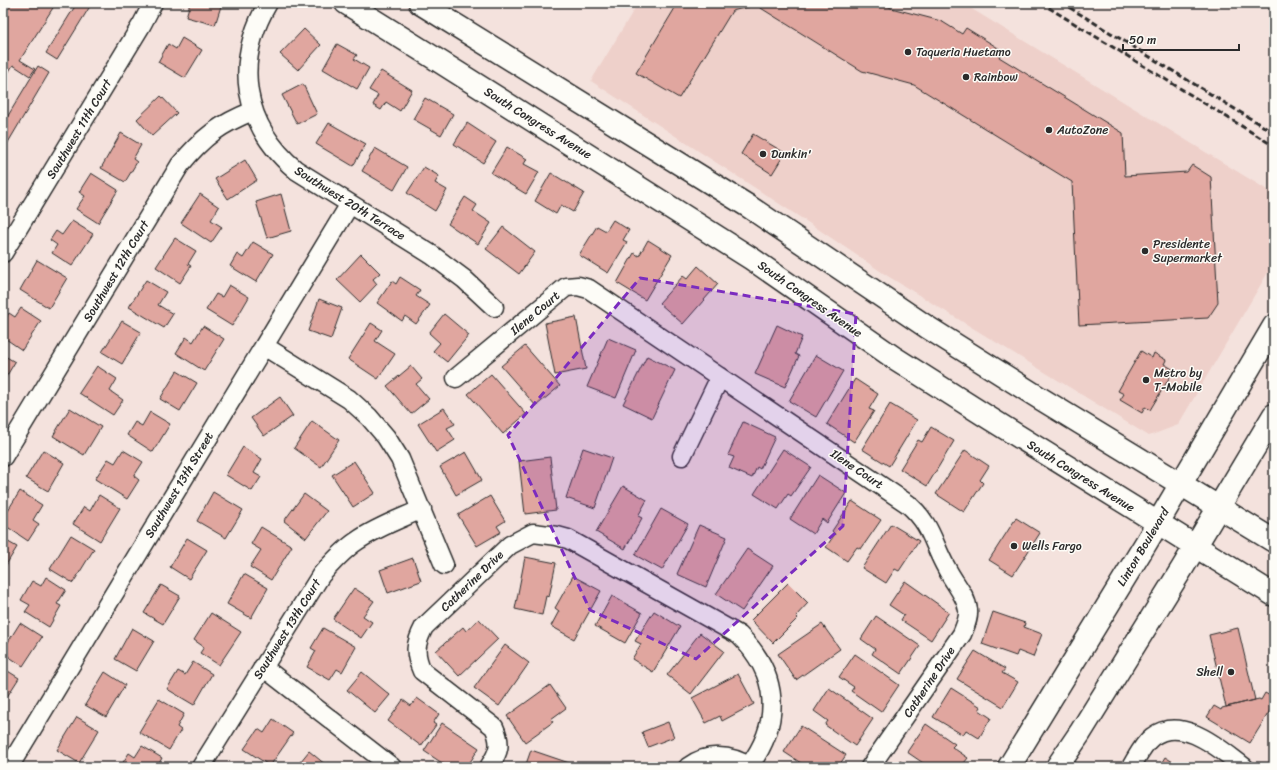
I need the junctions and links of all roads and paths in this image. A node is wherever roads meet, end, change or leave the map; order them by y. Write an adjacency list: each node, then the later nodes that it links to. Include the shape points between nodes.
1 (153, 3): 7 (street, Southwest 11th Court)
2 (268, 3): 5 (street, Southwest 20th Terrace, via 254,30 248,56 248,82)
3 (346, 3): 19 (main road, South Congress Avenue, via 752,259 893,357)
4 (420, 3): 16 (main road, via 748,206 926,327)
5 (253, 111): 6 (street, Southwest 20th Terrace, via 269,142 286,162); 15 (street, Southwest 12th Court, via 212,132 180,165)
6 (350, 204): 8 (street, Southwest 20th Terrace, via 432,255 464,279); 10 (street, Southwest 13th Street)
7 (3, 253)
8 (494, 307)
9 (1274, 326): 16 (main road, Linton Boulevard)
10 (264, 346): 18 (street, via 349,399 369,417 400,459); 26 (street, Southwest 13th Street)
11 (456, 378): 12 (street, Ilene Court, via 566,287 578,286 589,289)
12 (720, 378): 14 (street); 23 (street, Ilene Court, via 913,507 930,529 942,561)
13 (1274, 414): 17 (main road)
14 (682, 456)
15 (3, 457)
16 (1181, 485): 17 (main road); 19 (main road, Linton Boulevard)
17 (1219, 507): 20 (main road); 21 (main road)
18 (422, 509): 22 (street); 25 (street, Southwest 13th Court, via 377,528 337,557 313,585)
19 (1158, 523): 21 (main road, South Congress Avenue); 33 (main road, Linton Boulevard)
20 (1274, 541)
21 (1195, 547): 24 (main road, South Congress Avenue); 34 (main road)
22 (444, 565)
23 (960, 591): 32 (street, Catherine Drive, via 966,601 968,612 962,634)
24 (1274, 595)
25 (263, 667): 27 (street, Southwest 13th Court); 28 (street)
26 (9, 767)
27 (201, 767)
28 (392, 767)
29 (489, 767): 31 (street, Catherine Drive, via 500,748 499,737 494,727 422,671 417,660 418,637 424,627 510,545 533,533 568,539 739,635 754,652 765,672 771,694 769,728 762,747)
30 (688, 767): 31 (street, via 704,758 716,756 739,760)
31 (749, 767)
32 (870, 767)
33 (1009, 767)
34 (1057, 767)
35 (1131, 767): 36 (street, via 1152,737 1173,729 1195,734)
36 (1244, 767)

